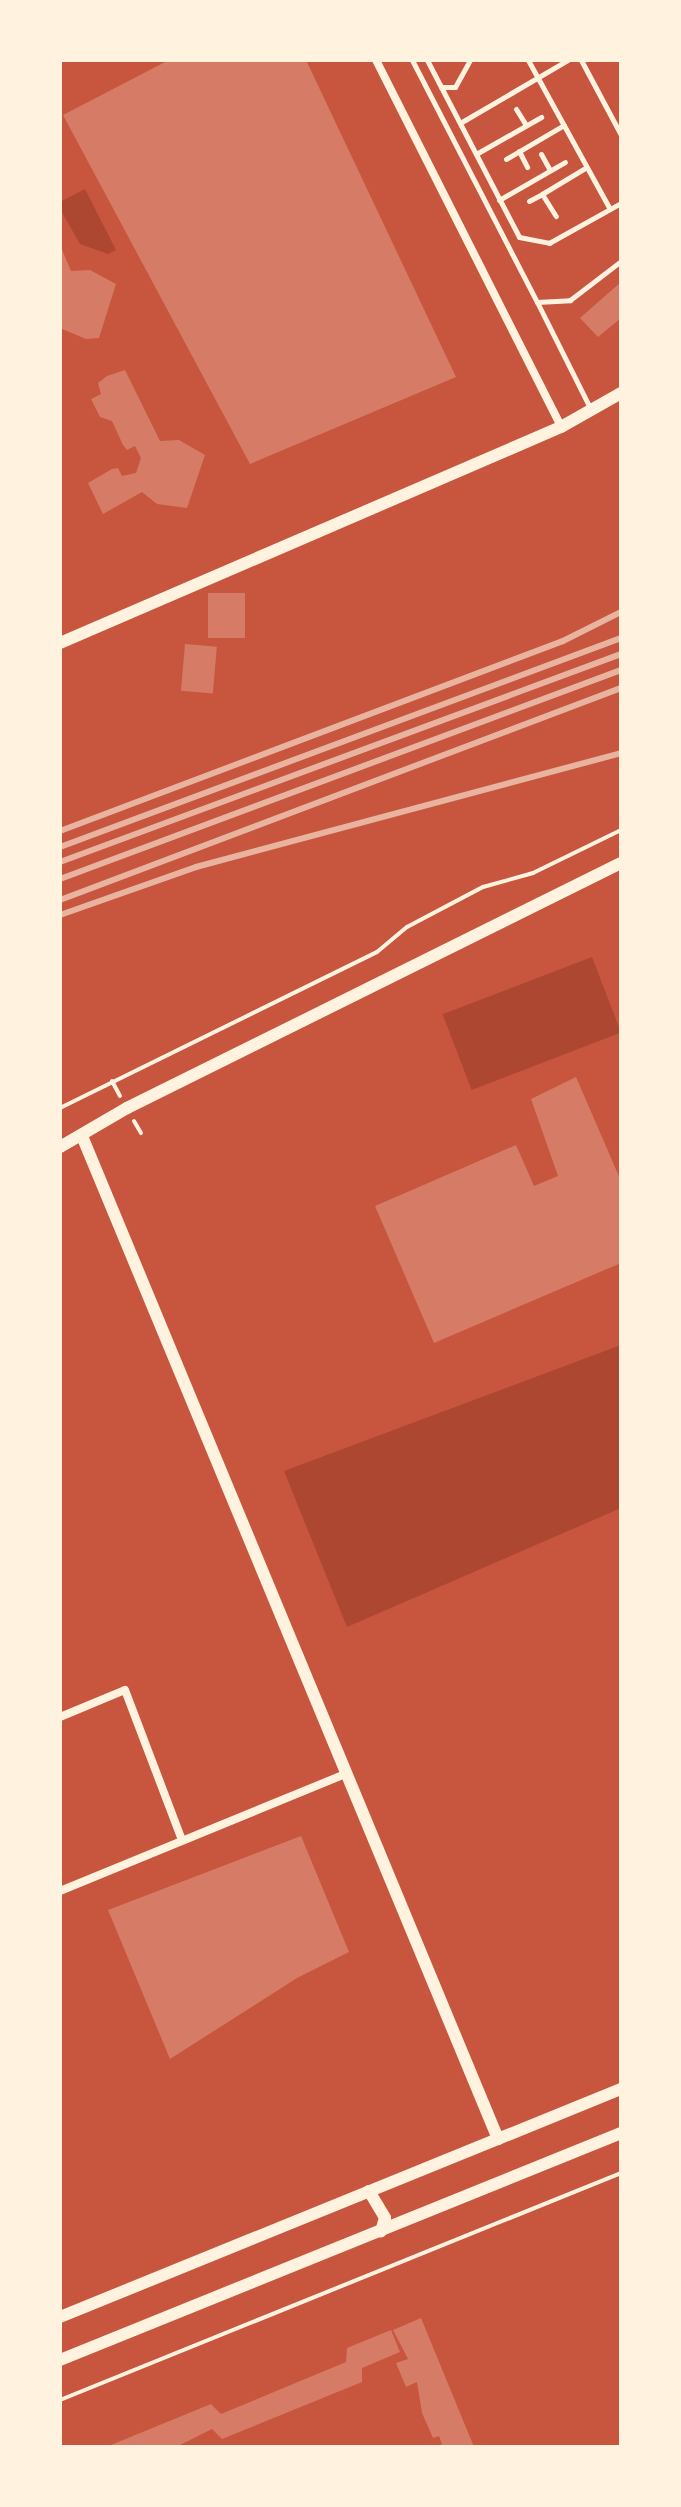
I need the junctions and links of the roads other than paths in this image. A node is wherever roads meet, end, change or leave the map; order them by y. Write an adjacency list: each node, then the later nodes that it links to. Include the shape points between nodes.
1 (376, 60): 34 (street)
2 (412, 60): 31 (lane)
3 (427, 60): 9 (lane)
4 (470, 60): 9 (lane, via 455,87)
5 (528, 60): 8 (lane)
6 (568, 60): 8 (lane)
7 (581, 60): 15 (lane)
8 (538, 79): 12 (lane); 14 (lane)
9 (441, 87): 12 (lane)
10 (516, 109): 13 (lane)
11 (541, 117): 13 (lane)
12 (460, 123): 17 (lane)
13 (526, 125): 17 (lane)
14 (564, 125): 16 (lane); 22 (lane)
15 (621, 135)
16 (519, 151): 19 (lane); 21 (lane)
17 (476, 154): 25 (lane)
18 (541, 154): 23 (lane)
19 (506, 159)
20 (565, 162): 23 (lane)
21 (527, 167)
22 (587, 167): 24 (lane); 28 (lane)
23 (550, 170): 25 (lane)
24 (542, 194): 26 (lane); 29 (lane)
25 (499, 200): 28 (lane, via 519,237 549,243)
26 (529, 201)
27 (621, 203): 28 (lane)
28 (610, 209)
29 (556, 216)
30 (621, 261): 31 (lane, via 570,300)
31 (537, 302): 33 (lane)
32 (621, 393): 33 (street)
33 (591, 411): 34 (street)
34 (561, 427): 35 (street)
35 (60, 643)
36 (621, 863): 37 (street, via 127,1108)
37 (82, 1136): 38 (street); 40 (street)
38 (60, 1147)
39 (60, 1717): 41 (street, via 125,1690)
40 (350, 1773): 41 (street); 45 (street)
41 (182, 1840): 42 (street)
42 (60, 1891)
43 (621, 2089): 45 (street)
44 (621, 2133): 47 (street)
45 (498, 2139): 46 (street)
46 (369, 2191): 47 (street, via 385,2218); 48 (street)
47 (381, 2231): 49 (street)
48 (60, 2317)
49 (60, 2360)

